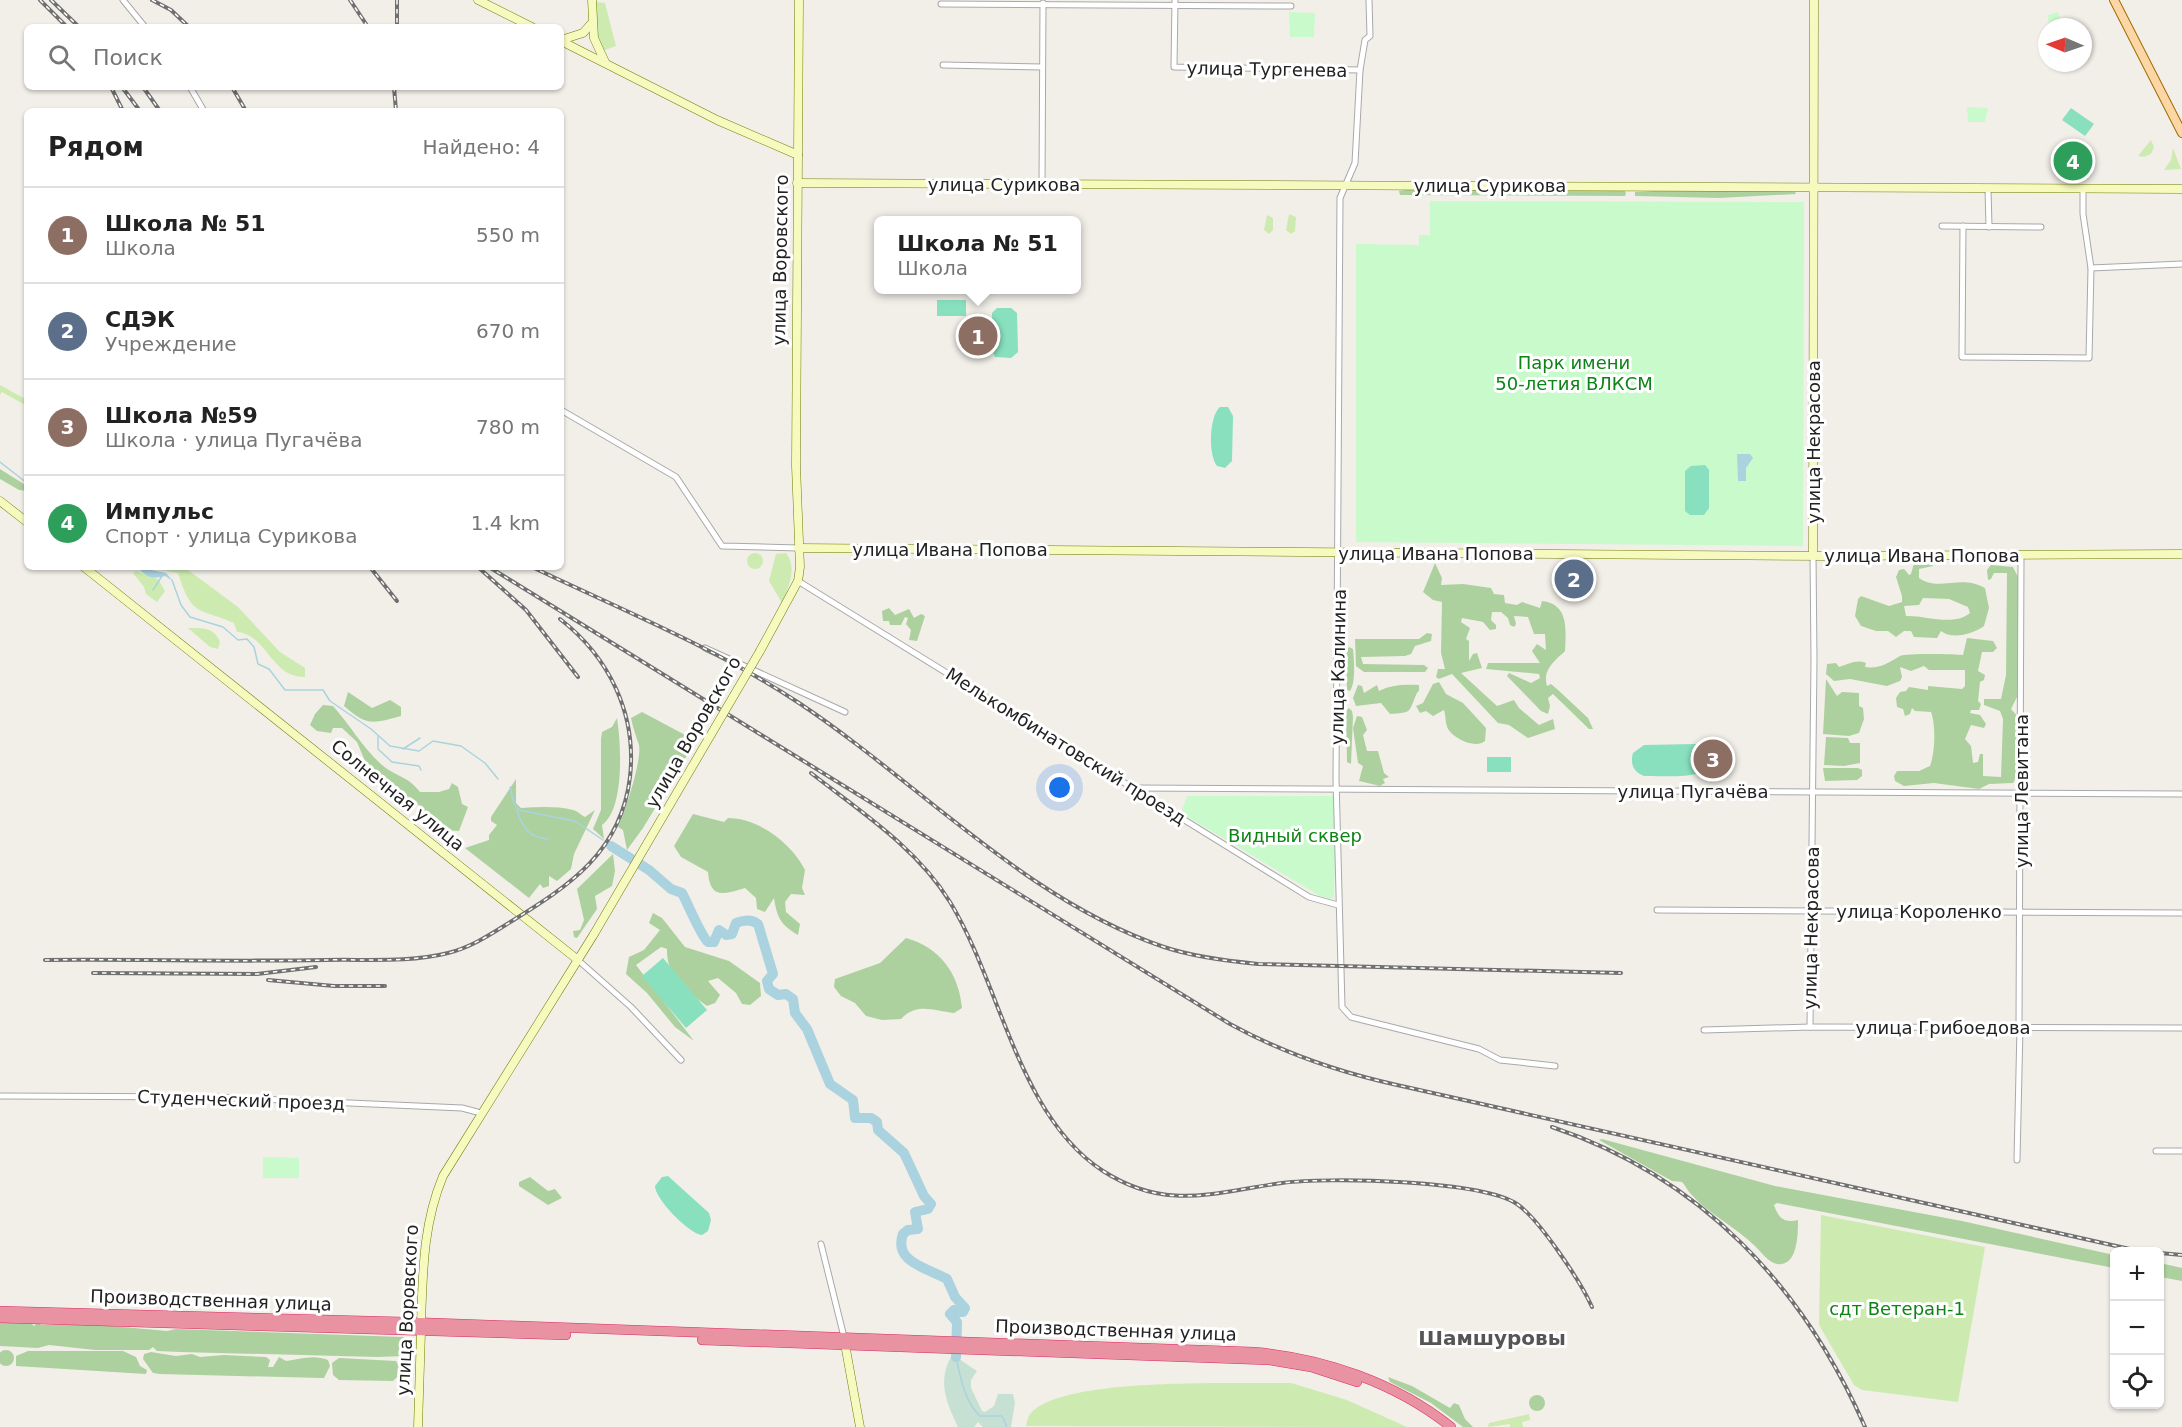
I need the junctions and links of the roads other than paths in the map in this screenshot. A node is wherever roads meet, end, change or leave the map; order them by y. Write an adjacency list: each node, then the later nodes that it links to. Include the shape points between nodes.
1 (123, 0): 13 (street)
2 (478, 0): 14 (main road)
3 (592, 0): 15 (main road)
4 (799, 0): 25 (main road, улица Воровского)
5 (1369, 0): 21 (street, улица Калинина, via 1370,36 1365,39)
6 (1814, 0): 29 (main road, улица Некрасова)
7 (2114, 0): 24 (main road)
8 (1052, 2): 9 (street); 10 (street)
9 (1175, 2): 12 (street); 21 (street, улица Тургенева, via 1174,66)
10 (1043, 3): 11 (street); 20 (street)
11 (941, 4)
12 (1292, 6)
13 (143, 24)
14 (526, 24)
15 (591, 24): 16 (main road, via 583,33); 18 (main road, via 597,48)
16 (564, 39)
17 (564, 42): 18 (main road)
18 (606, 63): 25 (main road, via 717,120)
19 (943, 65): 20 (street)
20 (1042, 67): 27 (street)
21 (1360, 70): 28 (street, улица Калинина, via 1355,163)
22 (192, 90): 23 (street)
23 (202, 108)
24 (2182, 133)
25 (798, 155): 26 (main road, улица Воровского)
26 (797, 183): 27 (main road, улица Сурикова); 42 (main road, улица Воровского)
27 (1042, 184): 28 (main road, улица Сурикова)
28 (1345, 184): 29 (main road, улица Сурикова); 43 (street, улица Калинина, via 1340,198)
29 (1813, 187): 30 (main road, улица Сурикова); 45 (main road, улица Некрасова)
30 (1988, 188): 31 (main road, улица Сурикова); 35 (street)
31 (2083, 188): 32 (main road, улица Сурикова); 38 (street)
32 (2182, 189)
33 (1942, 226): 34 (street)
34 (1963, 226): 35 (street); 38 (street, via 1962,357 2089,358)
35 (1989, 227): 36 (street)
36 (2041, 227)
37 (2182, 264): 38 (street)
38 (2091, 268)
39 (564, 412): 42 (street, via 676,477 722,546)
40 (0, 501): 41 (main road)
41 (24, 520)
42 (798, 548): 43 (main road, улица Ивана Попова); 48 (main road, улица Воровского)
43 (1339, 552): 45 (main road, улица Ивана Попова); 52 (street, улица Калинина)
44 (2182, 554): 46 (main road, улица Ивана Попова)
45 (1813, 555): 46 (main road, улица Ивана Попова); 53 (street, улица Некрасова)
46 (2021, 555): 54 (street, улица Левитана)
47 (88, 570): 61 (main road, Солнечная улица)
48 (798, 581): 51 (street, Мелькомбинатовский проезд); 61 (main road, улица Воровского, bridge)
49 (705, 648): 50 (street)
50 (845, 712)
51 (1133, 788): 52 (street, улица Пугачёва); 56 (street, Мелькомбинатовский проезд, via 1309,897)
52 (1337, 789): 53 (street, улица Пугачёва); 56 (street, улица Калинина)
53 (1813, 792): 54 (street, улица Пугачёва); 58 (street, улица Некрасова)
54 (2021, 794): 55 (street, улица Пугачёва); 59 (street, улица Левитана)
55 (2182, 794)
56 (1338, 905): 67 (street, улица Калинина, via 1342,1007 1348,1016 1479,1049 1500,1060)
57 (1657, 910): 58 (street, улица Короленко)
58 (1811, 911): 59 (street, улица Короленко); 62 (street, улица Некрасова)
59 (2020, 911): 60 (street, улица Короленко); 63 (street, улица Левитана)
60 (2182, 913)
61 (578, 960): 66 (street, Солнечная улица, via 631,1007); 69 (main road, улица Воровского)
62 (1810, 1027): 63 (street, улица Грибоедова); 65 (street, улица Грибоедова)
63 (2019, 1027): 64 (street, улица Грибоедова); 72 (street, улица Левитана)
64 (2182, 1028)
65 (1704, 1030)
66 (681, 1060)
67 (1555, 1066)
68 (0, 1096): 69 (street, Студенческий проезд, via 225,1097 462,1108)
69 (481, 1113): 76 (main road, улица Воровского, via 443,1176 429,1216)
70 (2156, 1151): 71 (street)
71 (2182, 1151)
72 (2017, 1160)
73 (821, 1244): 77 (street)
74 (0, 1311): 76 (highway, Производственная улица)
75 (0, 1318): 76 (highway, Производственная улица)
76 (421, 1327): 77 (highway, Производственная улица); 79 (main road, улица Воровского)
77 (844, 1341): 78 (highway, Производственная улица); 80 (main road)
78 (965, 1345): 81 (highway, Производственная улица, via 1269,1360 1311,1367 1385,1394); 82 (highway, Производственная улица, via 1242,1351 1311,1360 1384,1387)
79 (418, 1427)
80 (860, 1427)
81 (1441, 1427)
82 (1451, 1427)

